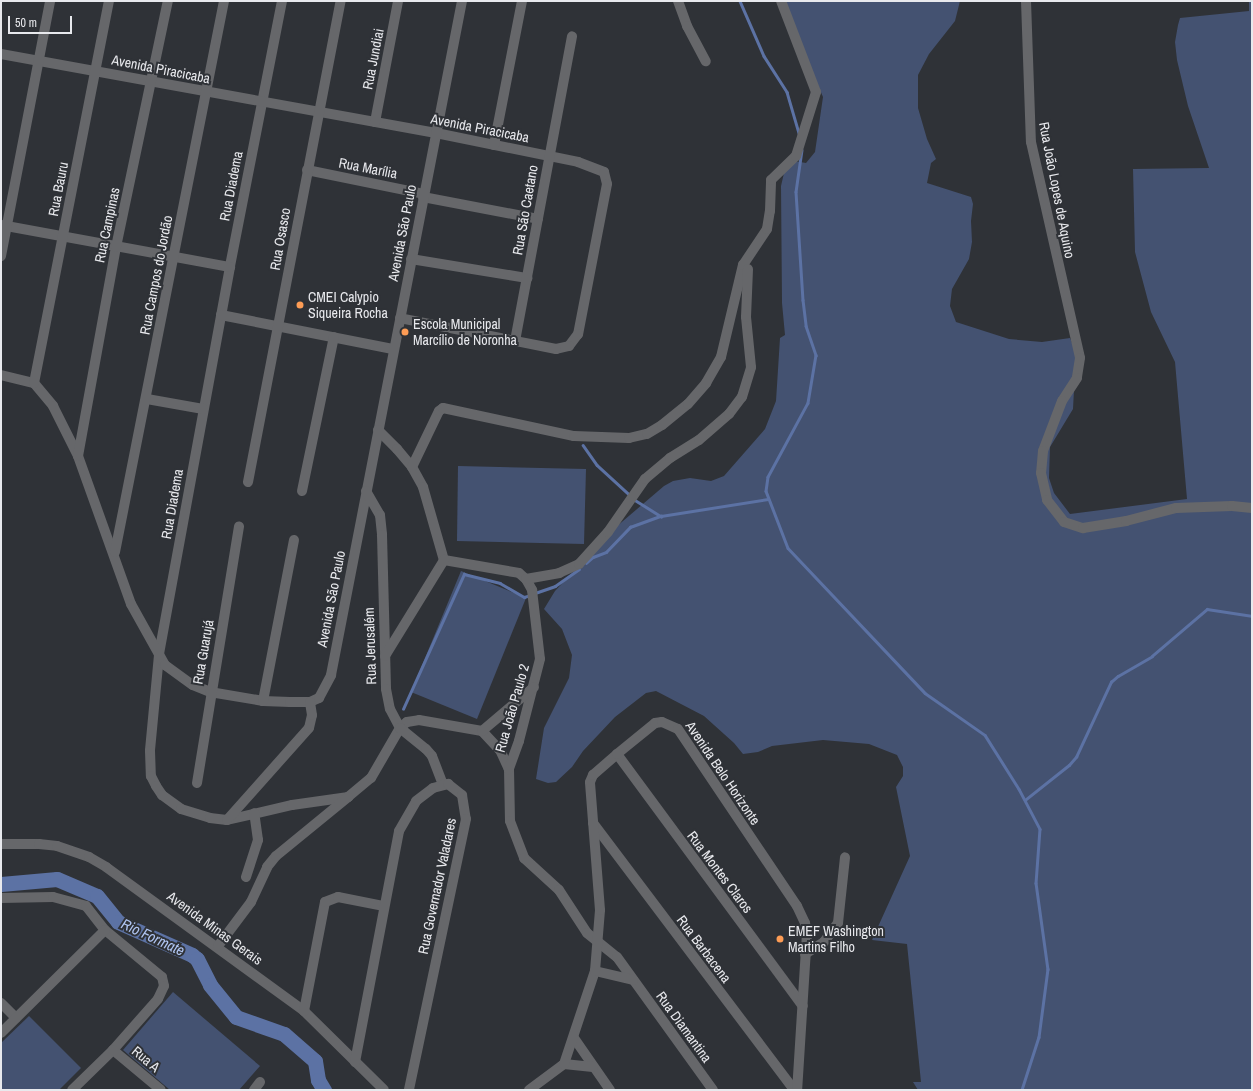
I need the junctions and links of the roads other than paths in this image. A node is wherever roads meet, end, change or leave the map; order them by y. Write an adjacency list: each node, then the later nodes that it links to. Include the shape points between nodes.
1 (50, 1): 15 (street)
2 (109, 1): 17 (street, Rua Bauru)
3 (168, 1): 18 (street, Rua Campinas)
4 (224, 1): 19 (street, Rua Campos do Jordão)
5 (282, 1): 20 (street, Rua Diadema)
6 (341, 1): 21 (street, Rua Osasco)
7 (398, 1): 22 (street, Rua Jundiai)
8 (462, 1): 23 (street, Avenida São Paulo)
9 (522, 1): 24 (street)
10 (678, 1): 16 (street, via 687,26)
11 (781, 1): 32 (street, via 816,88 814,102 796,156 771,180 769,220)
12 (1026, 1): 54 (street, Rua João Lopes de Aquino, via 1031,142 1080,358 1077,378 1062,401 1041,459 1047,500 1054,513 1064,522 1083,528 1094,528 1176,508)
13 (572, 36): 25 (street, Rua São Caetano)
14 (1, 54): 15 (street, Avenida Piracicaba)
15 (38, 60): 17 (street, Avenida Piracicaba); 29 (street)
16 (706, 62)
17 (96, 71): 18 (street, Avenida Piracicaba); 30 (street, Rua Bauru)
18 (152, 81): 19 (street, Avenida Piracicaba); 31 (street, Rua Campinas)
19 (206, 92): 20 (street, Avenida Piracicaba); 34 (street, Rua Campos do Jordão)
20 (262, 102): 21 (street, Avenida Piracicaba); 36 (street, Rua Diadema)
21 (320, 112): 22 (street, Avenida Piracicaba); 26 (street, Rua Osasco)
22 (375, 122): 23 (street, Avenida Piracicaba)
23 (436, 133): 24 (street, Avenida Piracicaba); 27 (street, Avenida São Paulo)
24 (494, 145): 25 (street, Avenida Piracicaba)
25 (549, 156): 28 (street, Rua São Caetano); 42 (street, Avenida Piracicaba, via 596,167 604,172 607,184 575,341 562,349)
26 (307, 170): 27 (street, Rua Marília); 40 (street, Rua Osasco)
27 (424, 195): 28 (street, Rua Marília); 35 (street, Avenida São Paulo)
28 (538, 218): 37 (street, Rua São Caetano)
29 (4, 226): 30 (street); 33 (street)
30 (63, 236): 31 (street); 45 (street, Rua Bauru)
31 (116, 247): 34 (street); 49 (street, Rua Campinas)
32 (751, 255): 50 (street, via 744,265 721,356 706,383 688,404 662,425 647,434 629,438 594,438 443,408 439,411); 59 (street, via 746,277 751,367 742,398 729,414 699,440 670,458 646,479 608,532 579,564 559,573)
33 (1, 256)
34 (173, 257): 36 (street); 46 (street, Rua Campos do Jordão)
35 (411, 259): 37 (street); 39 (street, Avenida São Paulo)
36 (230, 267): 38 (street, Rua Diadema)
37 (527, 278): 42 (street, Rua São Caetano)
38 (221, 315): 40 (street); 47 (street, Rua Diadema)
39 (400, 318): 42 (street, Avenida Piracicaba); 43 (street, Avenida São Paulo)
40 (279, 325): 41 (street); 51 (street, Rua Osasco)
41 (334, 337): 43 (street); 52 (street)
42 (514, 341)
43 (393, 349): 48 (street, Avenida São Paulo)
44 (1, 375): 45 (street)
45 (34, 383): 49 (street, via 53,406)
46 (147, 399): 47 (street); 57 (street, Rua Campos do Jordão)
47 (203, 409): 60 (street, Rua Diadema)
48 (378, 430): 50 (street); 53 (street, Avenida São Paulo)
49 (78, 456): 57 (street)
50 (412, 467): 58 (street, via 432,510)
51 (248, 482)
52 (302, 491)
53 (366, 491): 61 (street, Rua Jerusalém, via 380,515); 65 (street, Avenida São Paulo, via 330,675 325,691 319,698)
54 (1252, 508)
55 (240, 526): 63 (street, Rua Guarujá)
56 (294, 540): 64 (street)
57 (114, 553): 60 (street, via 131,604)
58 (444, 560): 59 (street, via 509,570); 61 (street)
59 (526, 579): 62 (street, Rua João Paulo 2, via 535,601 538,630 540,659)
60 (159, 655): 63 (street, via 165,665 193,685); 74 (street, Rua Diadema, via 150,751 150,770 156,786 162,795 181,809 210,818)
61 (385, 656): 66 (street, Rua Jerusalém, via 386,689 390,709)
62 (534, 687): 67 (street); 69 (street, Rua João Paulo 2)
63 (210, 692): 64 (street); 70 (street, Rua Guarujá)
64 (262, 701): 65 (street)
65 (310, 702): 74 (street, via 312,715 309,728)
66 (400, 728): 67 (street, via 407,722 419,720); 71 (street, Rua Jerusalém, via 426,748 437,765); 72 (street, via 371,778)
67 (482, 732): 69 (street, via 500,750)
68 (617, 754): 75 (street, Avenida Belo Horizonte, via 590,782); 84 (street, Avenida Belo Horizonte, via 655,724 667,722 678,729 802,914 807,933); 88 (street, Rua Montes Claros)
69 (508, 769): 82 (street, Rua Diamantina, via 510,821 518,846 532,868 559,890 580,925)
70 (196, 782)
71 (443, 784): 80 (street, via 425,792 403,820); 100 (street, Rua Governador Valadares, via 454,786 462,794 466,819)
72 (348, 798): 73 (street); 83 (street, via 276,856 267,867 251,902)
73 (254, 813): 74 (street); 78 (street, via 258,840)
74 (227, 820)
75 (593, 823): 82 (street, Avenida Belo Horizonte, via 600,910); 104 (street, Rua Barbacena)
76 (1, 844): 83 (street, Avenida Minas Gerais, via 39,844 88,857 106,866)
77 (845, 857): 84 (street, via 838,923 824,942)
78 (246, 877)
79 (1, 898): 81 (street, via 54,897 77,901 95,914)
80 (384, 906): 89 (street, via 338,897 325,902); 94 (street)
81 (105, 930): 90 (street); 93 (street, via 162,977 164,986 158,999)
82 (598, 943): 85 (street, Avenida Belo Horizonte); 86 (street, Rua Diamantina, via 617,957)
83 (218, 946): 89 (street, Avenida Minas Gerais)
84 (805, 954): 88 (street, Avenida Belo Horizonte)
85 (595, 970): 86 (street); 92 (street, Avenida Belo Horizonte)
86 (633, 980): 103 (street, Rua Diamantina)
87 (1, 1003): 90 (street)
88 (803, 1006): 104 (street, Avenida Belo Horizonte)
89 (304, 1012): 94 (street, Avenida Minas Gerais)
90 (16, 1018): 91 (street)
91 (1, 1033)
92 (574, 1038): 95 (street, Avenida Belo Horizonte); 96 (street)
93 (113, 1050): 97 (street); 98 (street, Rua A)
94 (355, 1062): 99 (street, Avenida Minas Gerais)
95 (564, 1064): 96 (street); 101 (street)
96 (593, 1067): 102 (street)
97 (72, 1090)
98 (160, 1090)
99 (384, 1090)
100 (409, 1090)
101 (529, 1090)
102 (610, 1090)
103 (712, 1090)
104 (796, 1090)

